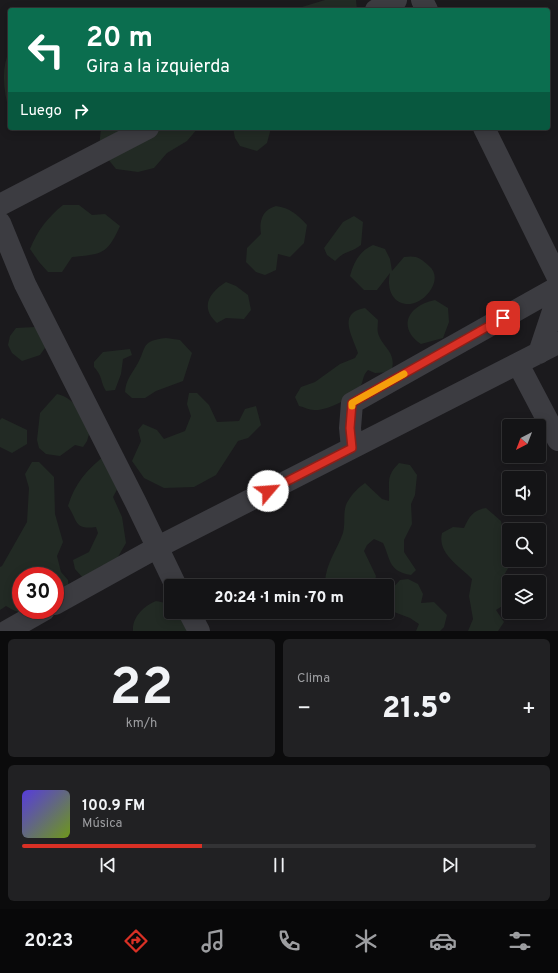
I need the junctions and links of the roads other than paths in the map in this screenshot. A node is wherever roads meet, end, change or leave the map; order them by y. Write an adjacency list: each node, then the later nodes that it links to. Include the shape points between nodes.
1 (396, 0): 2 (street)
2 (380, 8)
3 (144, 130): 5 (street)
4 (485, 130): 7 (street)
5 (0, 205)
6 (0, 223): 15 (street, via 24,284 136,503)
7 (558, 278)
8 (558, 287): 14 (street, via 352,403)
9 (558, 296): 11 (street)
10 (558, 342): 11 (street)
11 (539, 353): 12 (street)
12 (518, 364): 13 (street); 14 (street)
13 (558, 440)
14 (352, 448): 15 (street)
15 (156, 548): 16 (street); 17 (street)
16 (172, 579)
17 (64, 599)
18 (28, 619): 20 (street)
19 (193, 619): 21 (street)
20 (7, 631)
21 (199, 631)

